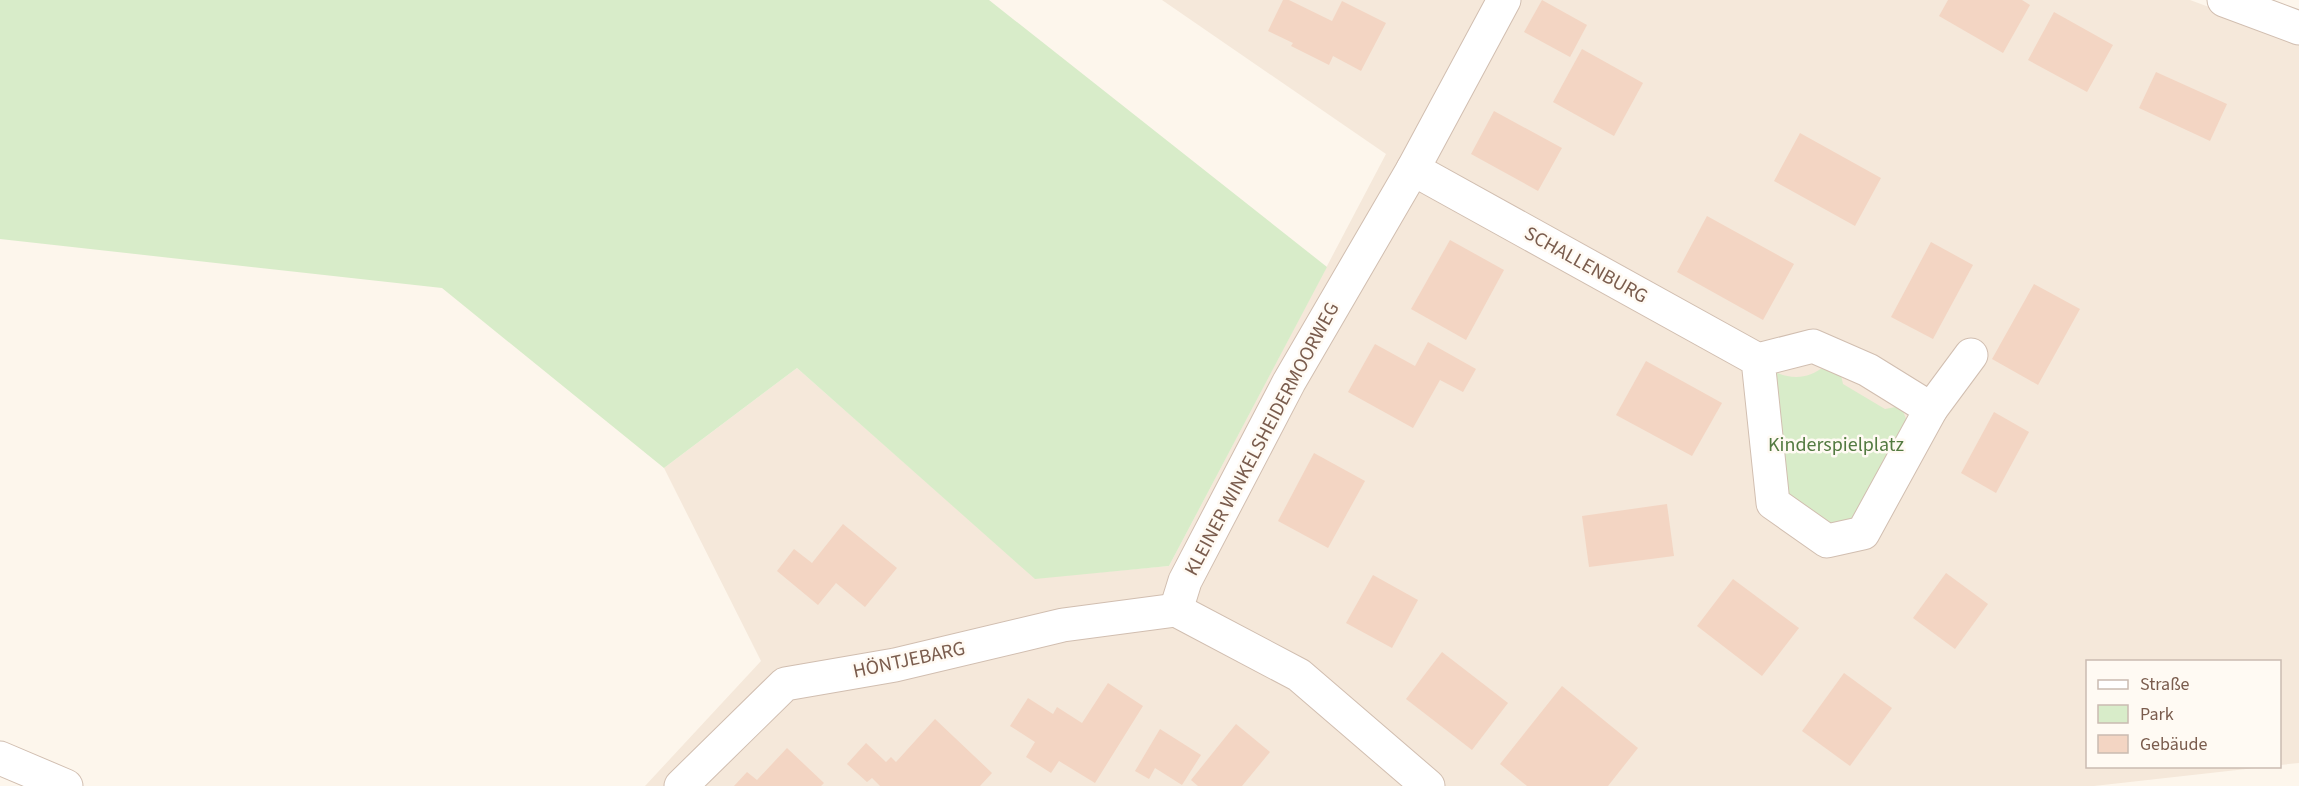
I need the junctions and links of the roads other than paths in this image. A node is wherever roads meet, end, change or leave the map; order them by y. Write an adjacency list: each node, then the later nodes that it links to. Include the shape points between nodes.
1 (1504, 0): 4 (street, KLEINER WINKELSHEIDERMOORWEG)
2 (2224, 0): 3 (street)
3 (2299, 28)
4 (1413, 169): 6 (street, SCHALLENBURG); 8 (street, KLEINER WINKELSHEIDERMOORWEG, via 1289,382 1185,581)
5 (1971, 355): 7 (street)
6 (1758, 360): 7 (street, via 1813,346 1868,370); 7 (street, via 1773,503 1827,541 1863,533)
7 (1931, 409)
8 (1176, 609): 11 (street, HÖNTJEBARG, via 1063,625 895,665 785,684); 12 (street, via 1299,675)
9 (0, 758): 10 (street)
10 (66, 786)
11 (681, 786)
12 (1428, 786)

